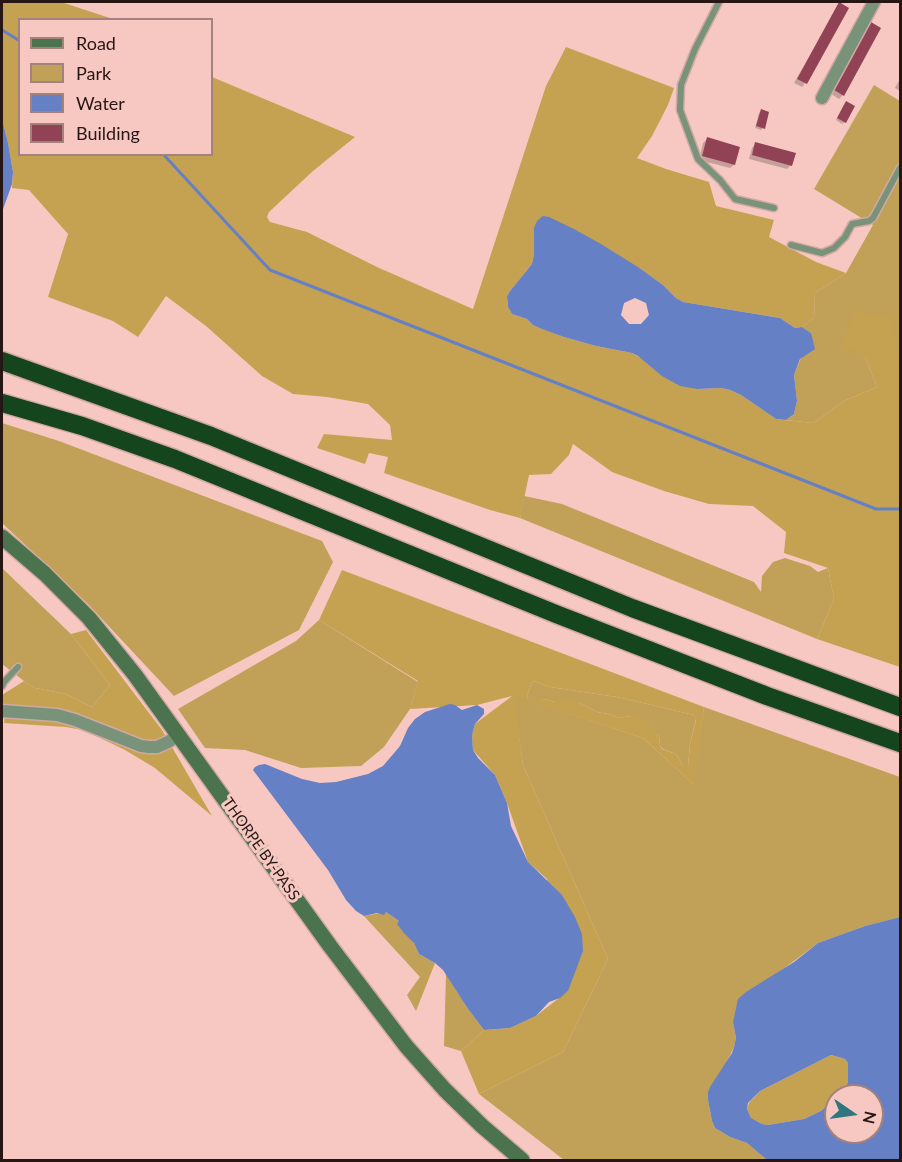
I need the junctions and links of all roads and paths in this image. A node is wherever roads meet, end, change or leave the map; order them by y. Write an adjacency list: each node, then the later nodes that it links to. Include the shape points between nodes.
1 (719, 2): 5 (lane, via 681,85 680,110 698,159 735,199)
2 (874, 2): 3 (street)
3 (822, 98)
4 (900, 168): 6 (lane, via 873,218 852,224 834,248 822,253)
5 (774, 208)
6 (791, 245)
7 (2, 361): 12 (highway, via 211,436 632,608)
8 (2, 403): 15 (highway, via 175,459 556,614)
9 (2, 537): 14 (main road, THORPE BY-PASS, via 89,618)
10 (18, 667): 11 (lane)
11 (2, 686)
12 (900, 707)
13 (2, 711): 14 (street, via 57,715 141,746 157,747)
14 (179, 735): 16 (main road, THORPE BY-PASS, via 406,1046 482,1126)
15 (900, 743)
16 (522, 1161)

